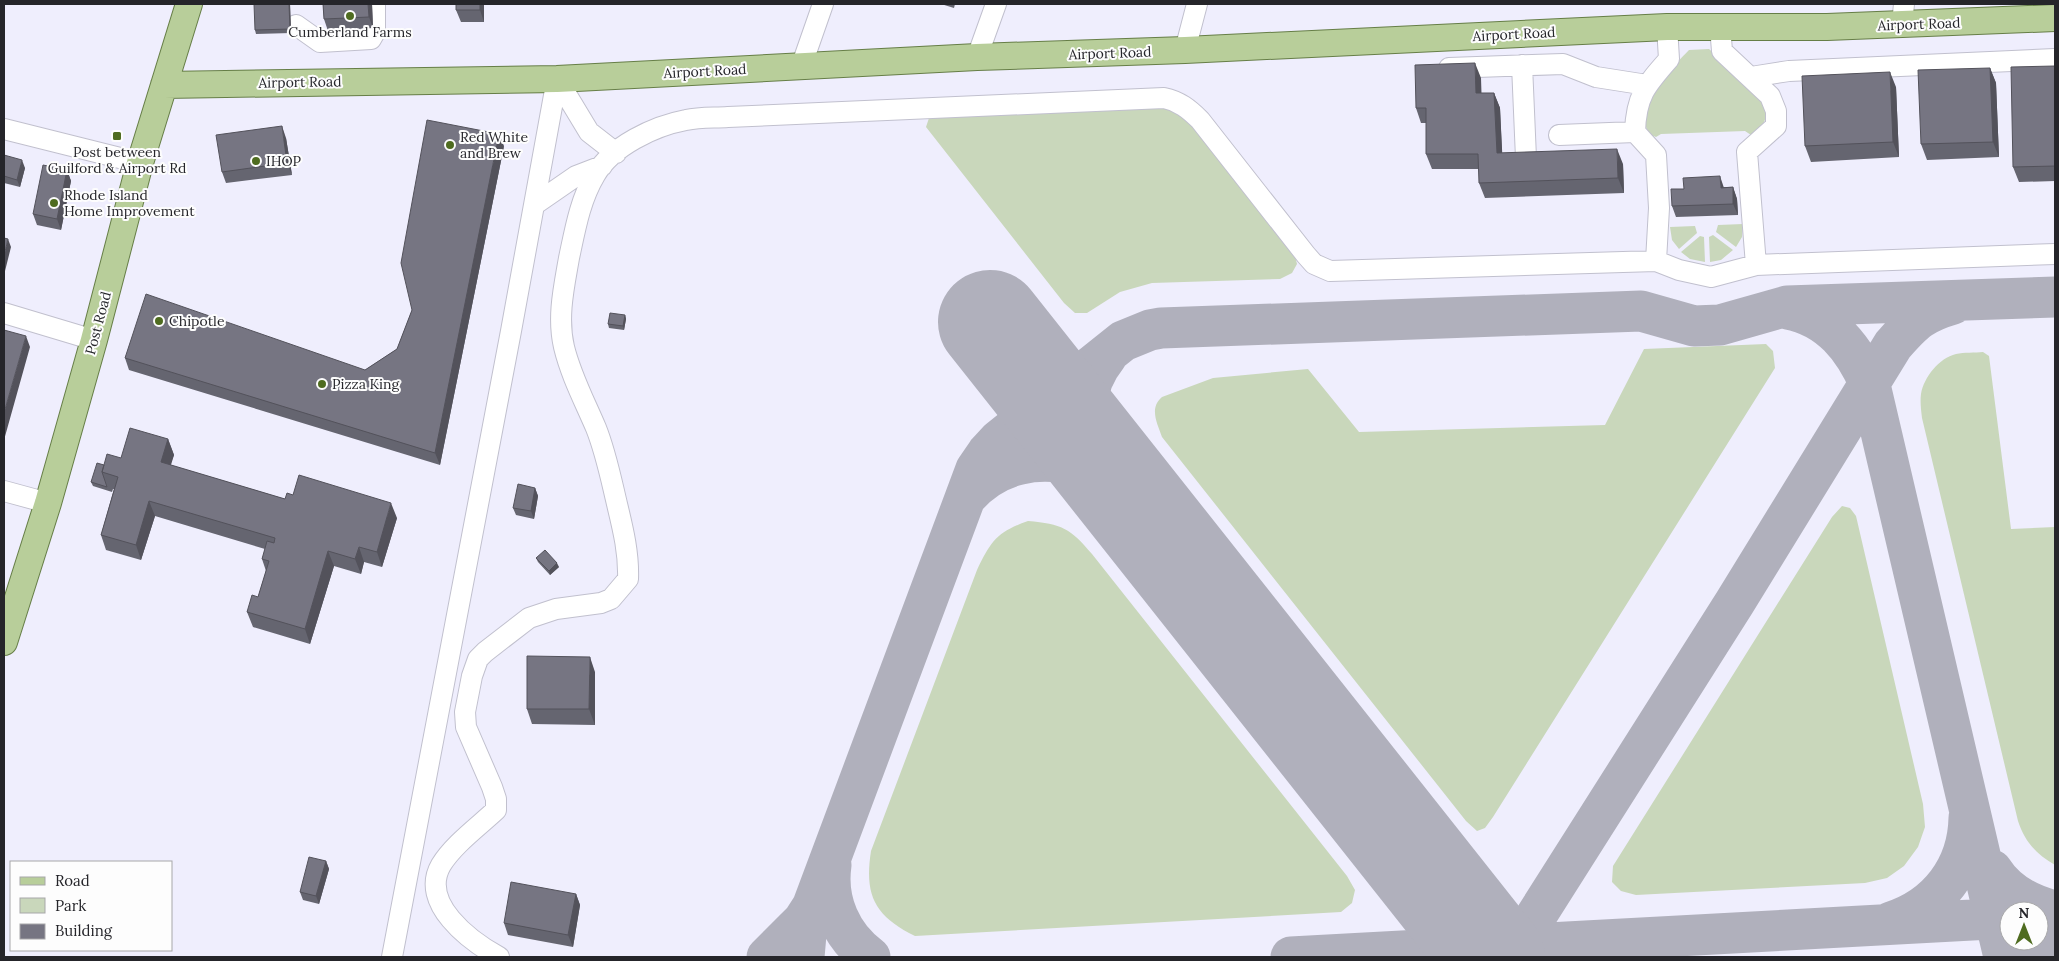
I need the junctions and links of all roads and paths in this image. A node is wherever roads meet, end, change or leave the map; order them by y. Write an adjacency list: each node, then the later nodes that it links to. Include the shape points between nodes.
1 (189, 4): 19 (main road, Post Road)
2 (375, 4): 8 (street, via 375,32 371,39 320,42)
3 (824, 4): 15 (street)
4 (996, 4): 12 (street)
5 (1197, 4): 11 (street)
6 (1903, 14): 7 (main road, Airport Road); 9 (main road, Airport Road, via 1827,27)
7 (2055, 18)
8 (296, 25)
9 (1720, 26): 10 (main road, Airport Road); 17 (street, via 1722,51)
10 (1668, 27): 11 (main road, Airport Road); 20 (street, via 1669,59)
11 (1185, 50): 12 (main road, Airport Road)
12 (977, 57): 15 (main road, Airport Road)
13 (2055, 58): 17 (street, via 1789,71)
14 (1522, 65): 16 (street); 20 (street, via 1563,64 1596,77); 24 (street)
15 (801, 67): 18 (main road, Airport Road)
16 (1429, 69)
17 (1751, 77): 30 (street, via 1770,96 1776,111 1776,126 1747,152)
18 (557, 79): 19 (main road, Airport Road); 25 (street); 27 (street)
19 (164, 85): 26 (main road, Post Road)
20 (1647, 85): 22 (street, via 1638,102)
21 (4, 129): 26 (street)
22 (1635, 132): 23 (street); 29 (street, via 1656,155 1659,208)
23 (1559, 135)
24 (1526, 158)
25 (609, 160): 27 (street, via 576,176); 29 (street, via 631,142 660,127 687,120 1164,98 1174,100 1192,112 1306,255 1314,264 1330,271); 37 (street, via 591,182 581,207 563,292 561,320 564,348 605,453 628,552 628,579 610,599 601,603 556,609 529,618 481,656 472,676 465,712 466,727 492,787 496,810 441,865 436,892 441,906 453,922)
26 (140, 163): 32 (main road, Post Road)
27 (534, 205): 36 (street)
28 (2055, 254): 30 (street)
29 (1656, 261): 30 (street, via 1711,278)
30 (1756, 265)
31 (4, 313): 32 (street)
32 (94, 340): 34 (main road, Post Road)
33 (4, 491): 34 (street)
34 (48, 503): 35 (main road, Post Road)
35 (4, 642)
36 (392, 957)
37 (499, 957)

